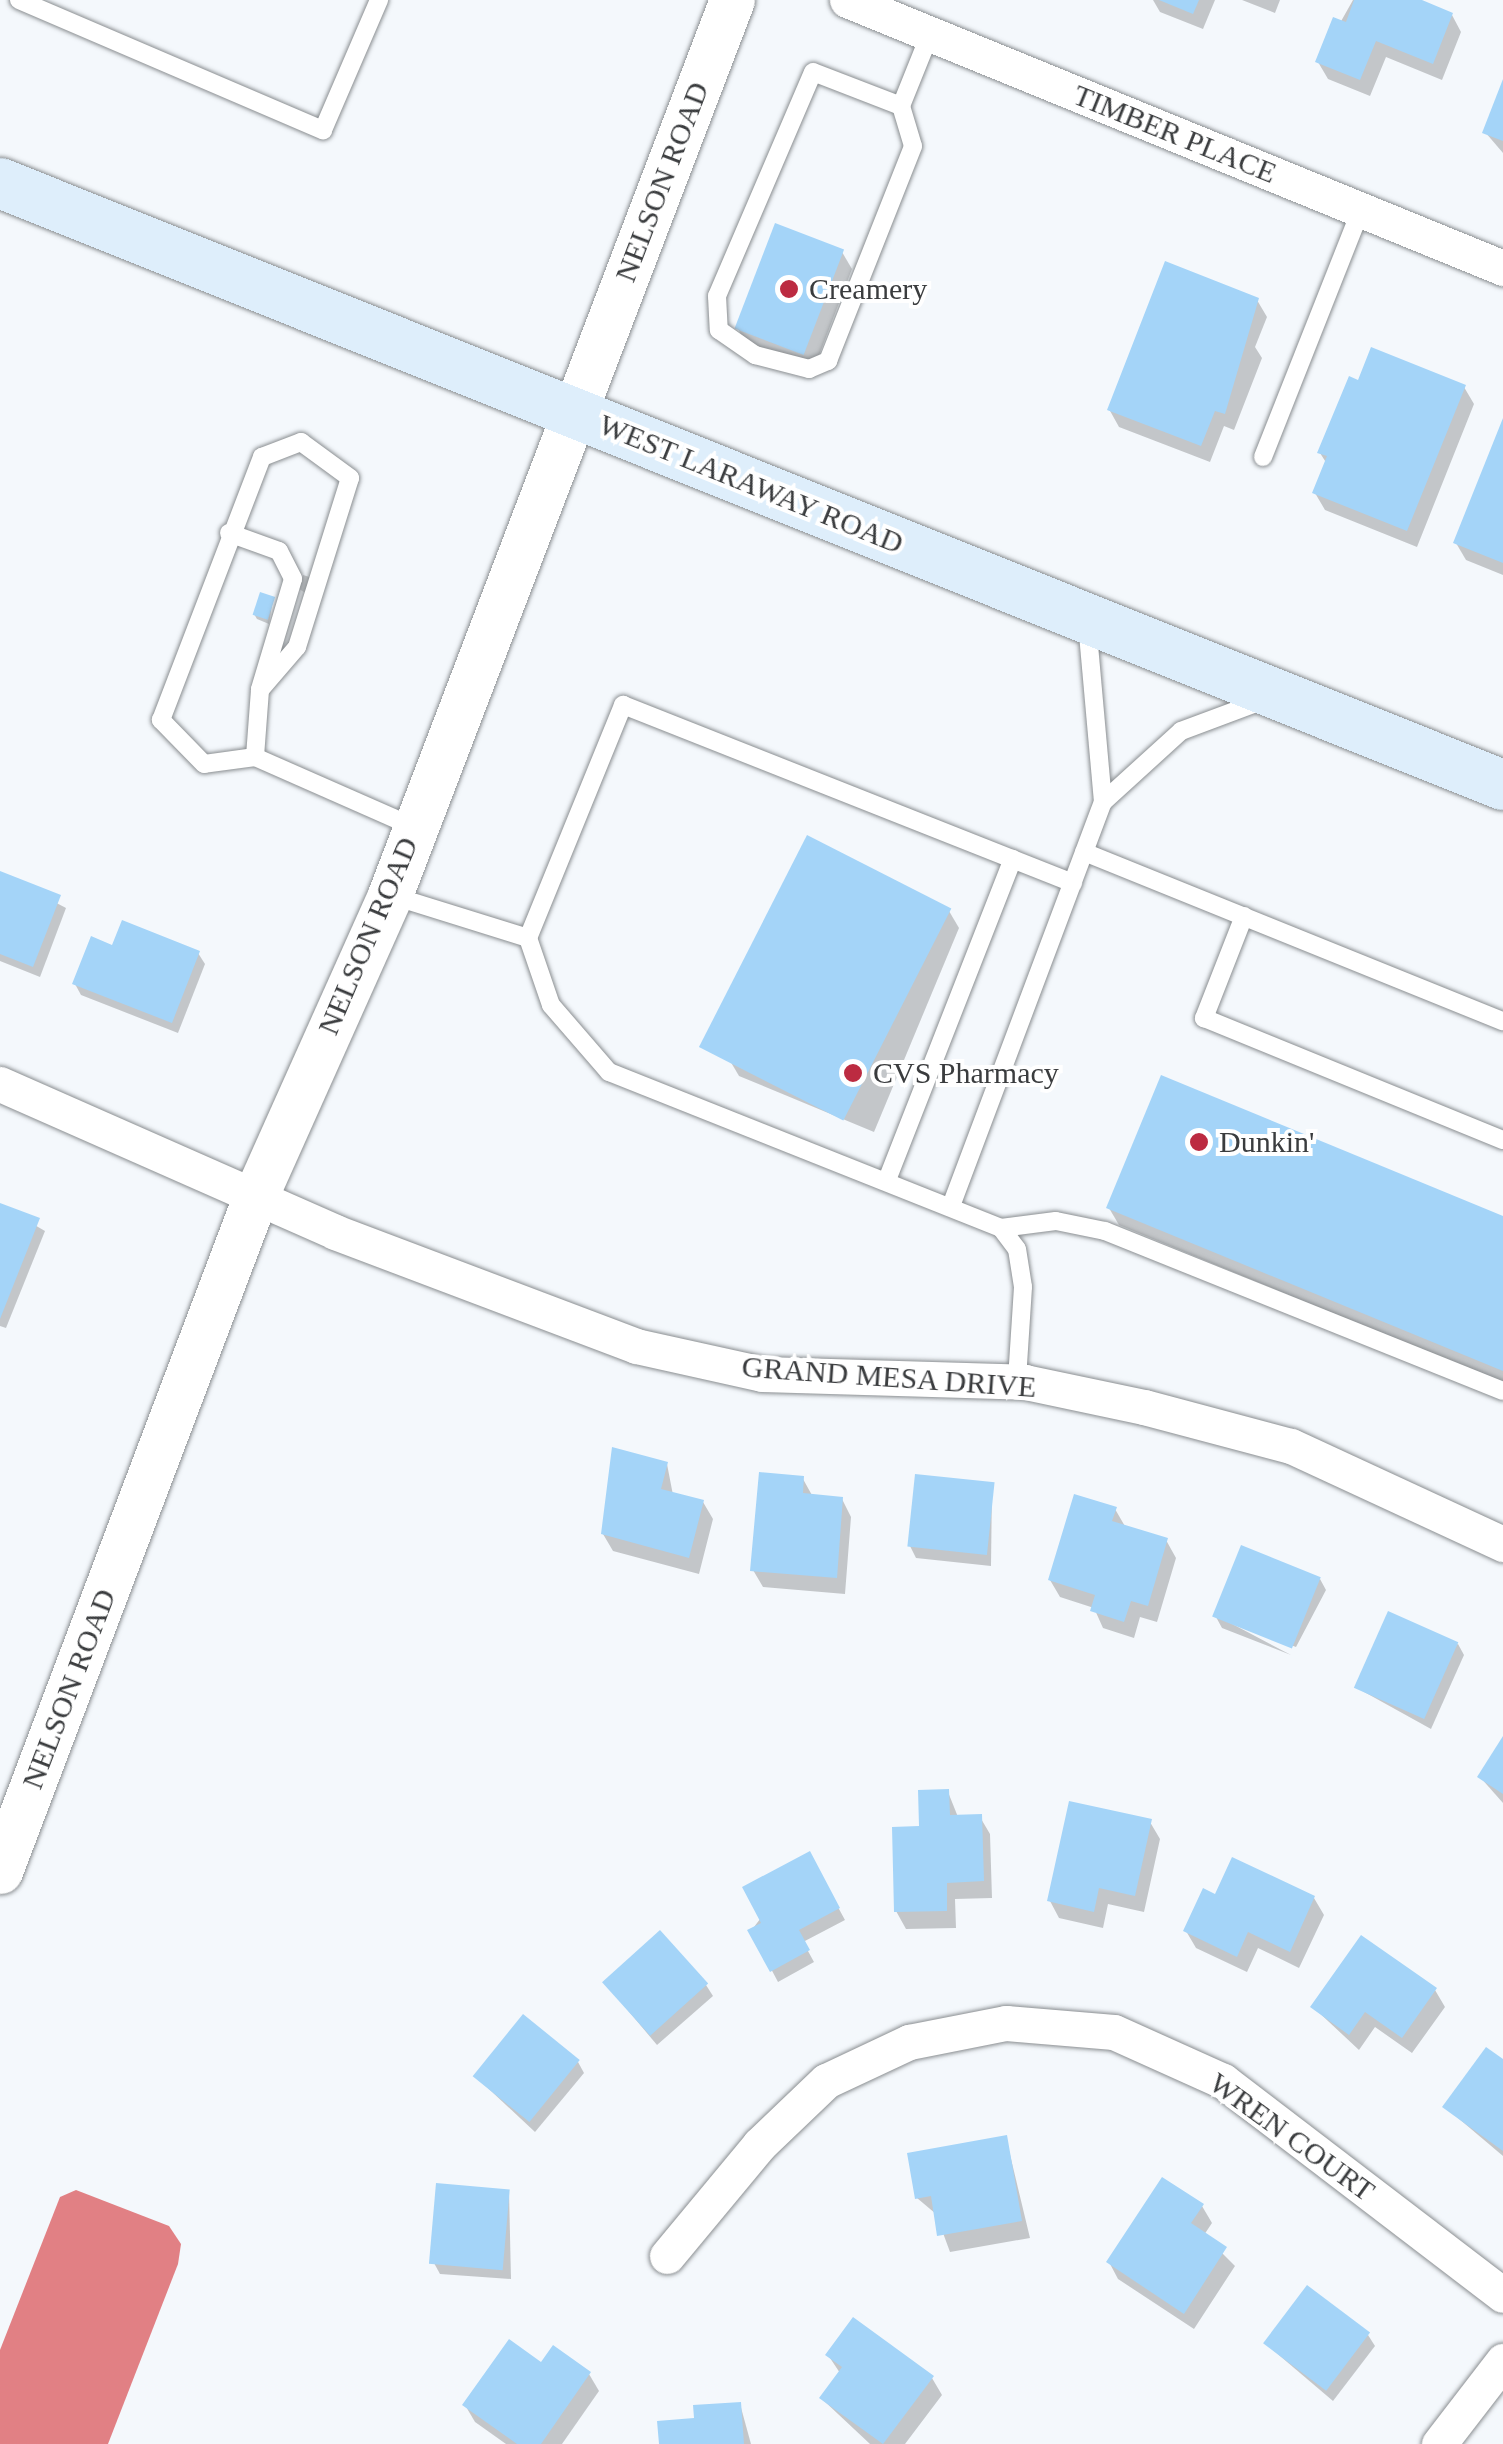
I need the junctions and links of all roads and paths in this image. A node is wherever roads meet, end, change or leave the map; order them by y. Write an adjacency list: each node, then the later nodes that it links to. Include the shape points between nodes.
1 (19, 0): 2 (lane, via 324,130)
2 (379, 0)
3 (732, 0): 10 (street, NELSON ROAD)
4 (847, 0): 5 (street, TIMBER PLACE)
5 (930, 34): 6 (lane); 8 (street, TIMBER PLACE)
6 (900, 106): 6 (lane, via 813,72 716,296 719,330 755,355 808,369 828,361 913,146)
7 (0, 182): 10 (main road, WEST LARAWAY ROAD)
8 (1362, 210): 9 (street, TIMBER PLACE); 11 (lane)
9 (1503, 268)
10 (574, 412): 13 (main road, WEST LARAWAY ROAD); 19 (street, NELSON ROAD)
11 (1263, 458)
12 (229, 533): 14 (lane, via 279,551 293,580); 14 (lane, via 262,457 301,442 350,478 297,648); 16 (lane, via 161,720 204,764)
13 (1086, 618): 15 (main road, WEST LARAWAY ROAD); 18 (lane)
14 (260, 690): 16 (lane)
15 (1279, 695): 17 (main road, WEST LARAWAY ROAD); 18 (lane, via 1181,732)
16 (255, 757): 19 (lane)
17 (1503, 785)
18 (1103, 802): 20 (lane)
19 (414, 828): 23 (street, NELSON ROAD)
20 (1084, 852): 22 (lane); 24 (lane)
21 (1012, 859): 22 (lane); 25 (lane, via 623,705); 29 (lane)
22 (1072, 883): 31 (lane)
23 (390, 894): 25 (lane); 30 (street, NELSON ROAD)
24 (1244, 916): 26 (lane); 28 (lane, via 1204,1018)
25 (528, 938): 29 (lane, via 551,1005 609,1072)
26 (1503, 1021)
27 (0, 1084): 30 (street, GRAND MESA DRIVE)
28 (1503, 1140)
29 (886, 1180): 31 (lane)
30 (256, 1194): 33 (street, GRAND MESA DRIVE, via 636,1346 762,1374); 36 (street, NELSON ROAD)
31 (951, 1206): 32 (lane)
32 (1001, 1228): 33 (lane, via 1017,1249 1023,1286); 34 (lane, via 1056,1221 1105,1231)
33 (1017, 1382): 35 (street, GRAND MESA DRIVE, via 1291,1446)
34 (1503, 1392)
35 (1503, 1544)
36 (0, 1871)
37 (667, 2256): 38 (street, WREN COURT, via 759,2144 826,2081 909,2042 1006,2023 1114,2032 1222,2081)
38 (1503, 2295)
39 (1503, 2361): 40 (street)
40 (1439, 2444)

